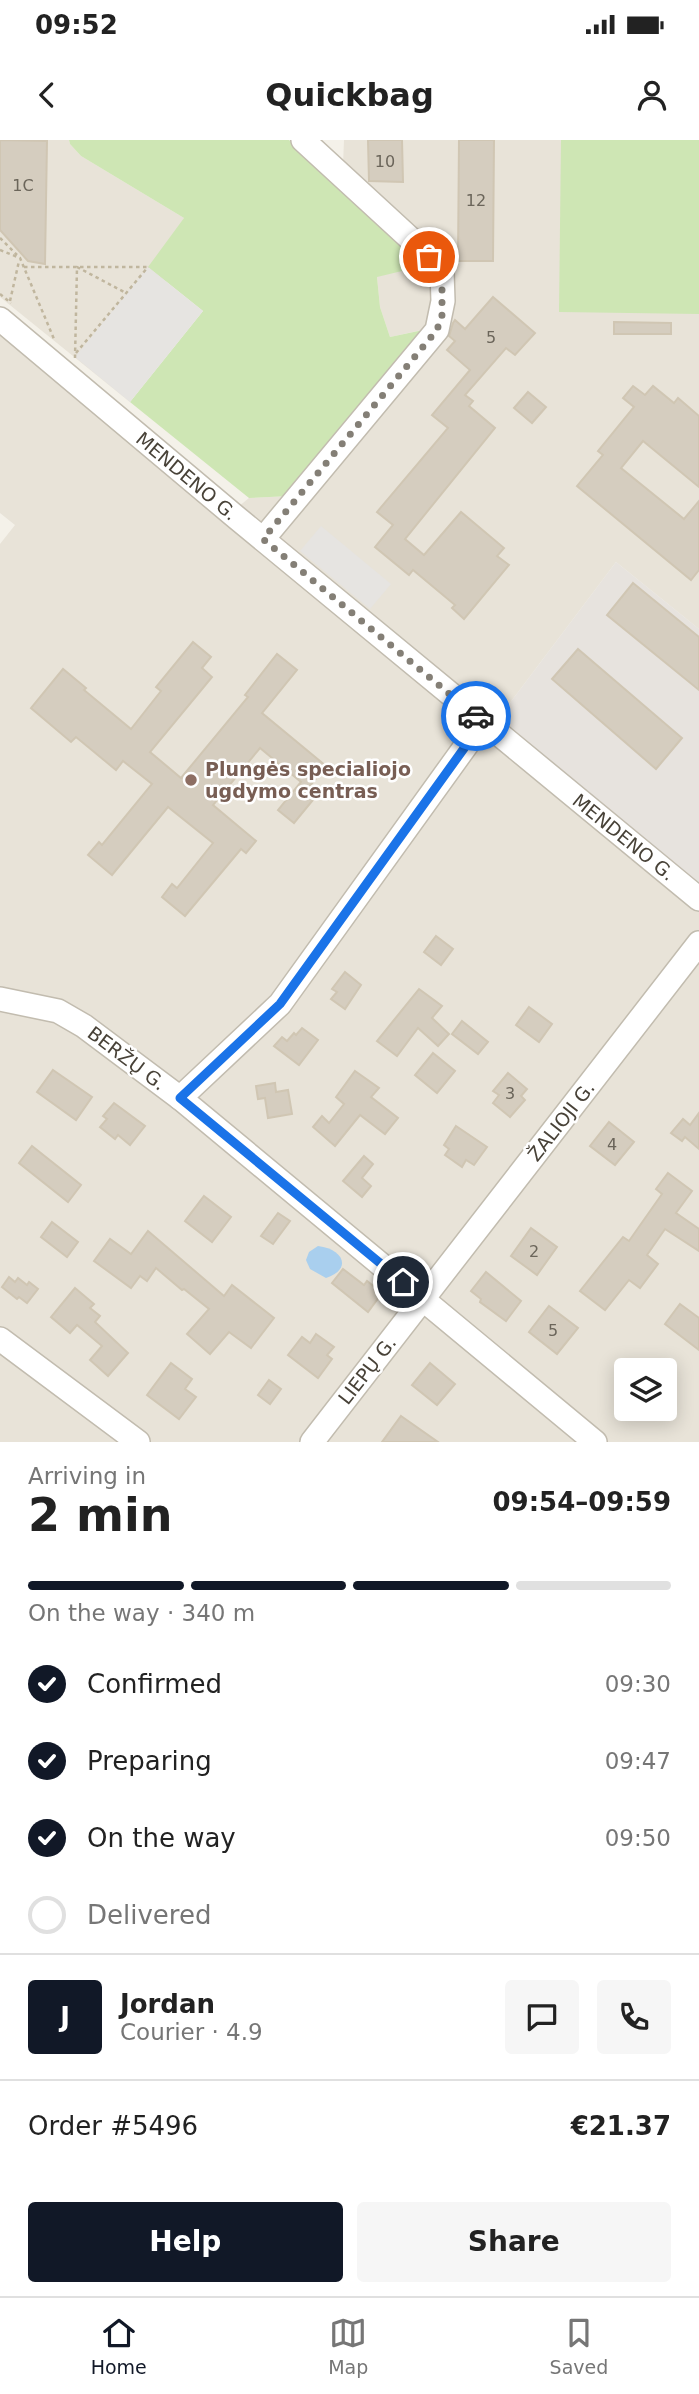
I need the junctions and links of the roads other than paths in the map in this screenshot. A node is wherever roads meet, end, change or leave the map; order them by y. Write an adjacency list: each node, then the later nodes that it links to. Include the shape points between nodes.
1 (303, 140): 3 (street, via 442,272 442,315 437,330)
2 (5, 310): 3 (street, MENDENO G.)
3 (263, 539): 4 (street, MENDENO G.)
4 (483, 722): 5 (street, MENDENO G.); 8 (street, via 280,1004)
5 (699, 899)
6 (699, 943): 9 (street, ŽALIOJI G.)
7 (0, 999): 8 (street, BERŽŲ G., via 58,1011)
8 (180, 1098): 9 (street, BERŽŲ G.)
9 (423, 1298): 12 (street, LIEPŲ G.); 13 (street, BERŽŲ G.)
10 (0, 1339): 11 (street)
11 (138, 1442)
12 (312, 1442)
13 (595, 1442)

